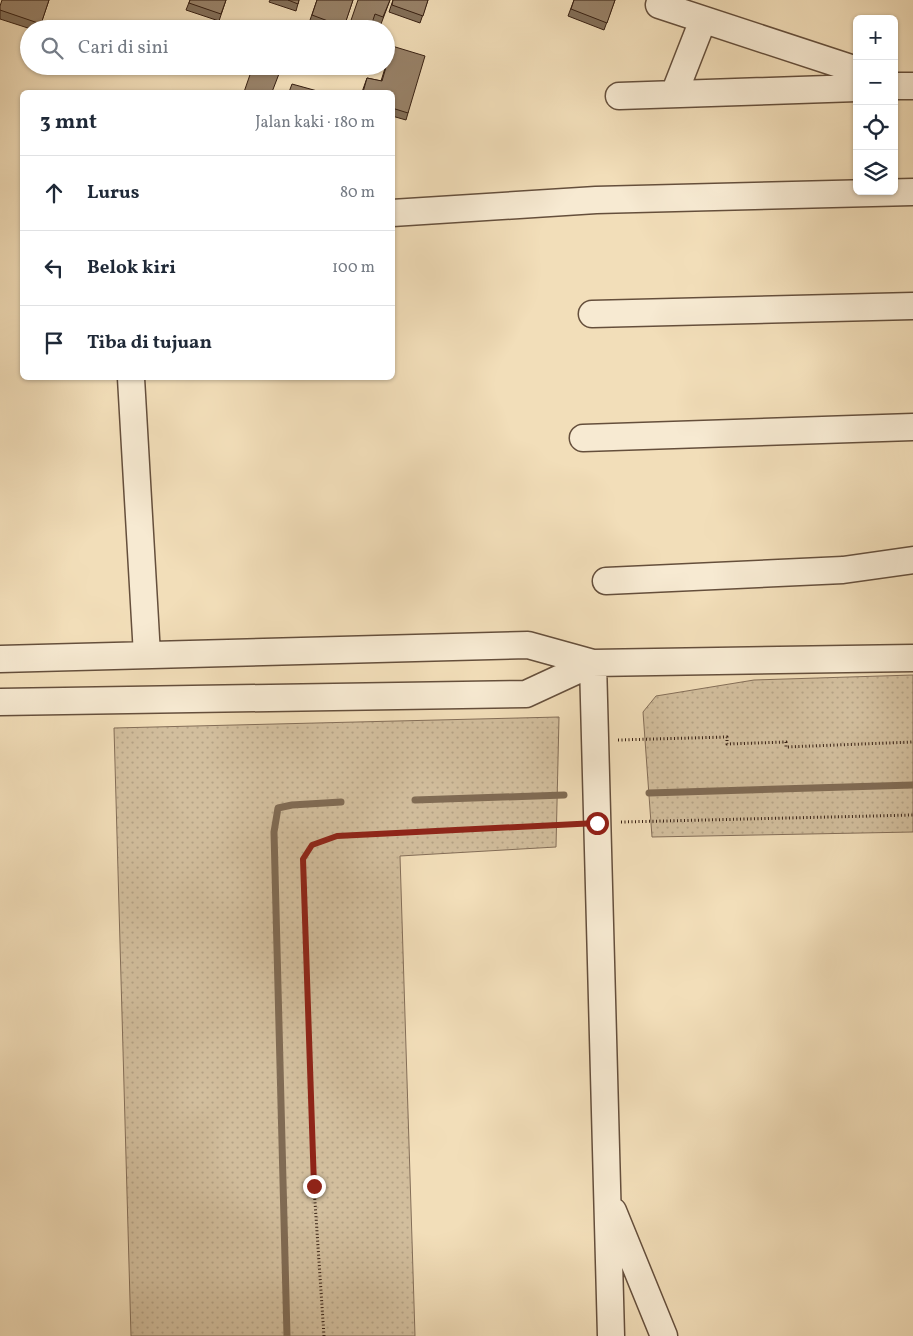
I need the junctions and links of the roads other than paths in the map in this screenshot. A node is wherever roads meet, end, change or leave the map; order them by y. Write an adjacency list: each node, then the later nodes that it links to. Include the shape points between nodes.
1 (659, 5): 2 (street)
2 (703, 20): 3 (street); 5 (street)
3 (853, 69)
4 (853, 88): 5 (street)
5 (674, 94): 6 (street)
6 (619, 96)
7 (913, 192): 8 (street, via 596,200)
8 (395, 212)
9 (913, 306): 10 (street)
10 (592, 314)
11 (131, 380): 16 (street)
12 (913, 427): 13 (street)
13 (583, 438)
14 (913, 560): 15 (street, via 843,570)
15 (606, 581)
16 (146, 655): 18 (street); 19 (street, via 528,645)
17 (913, 658): 19 (street)
18 (0, 659)
19 (593, 663): 20 (street, via 526,694); 21 (street)
20 (0, 702)
21 (608, 1197): 22 (street); 23 (street)
22 (611, 1336)
23 (664, 1336)

